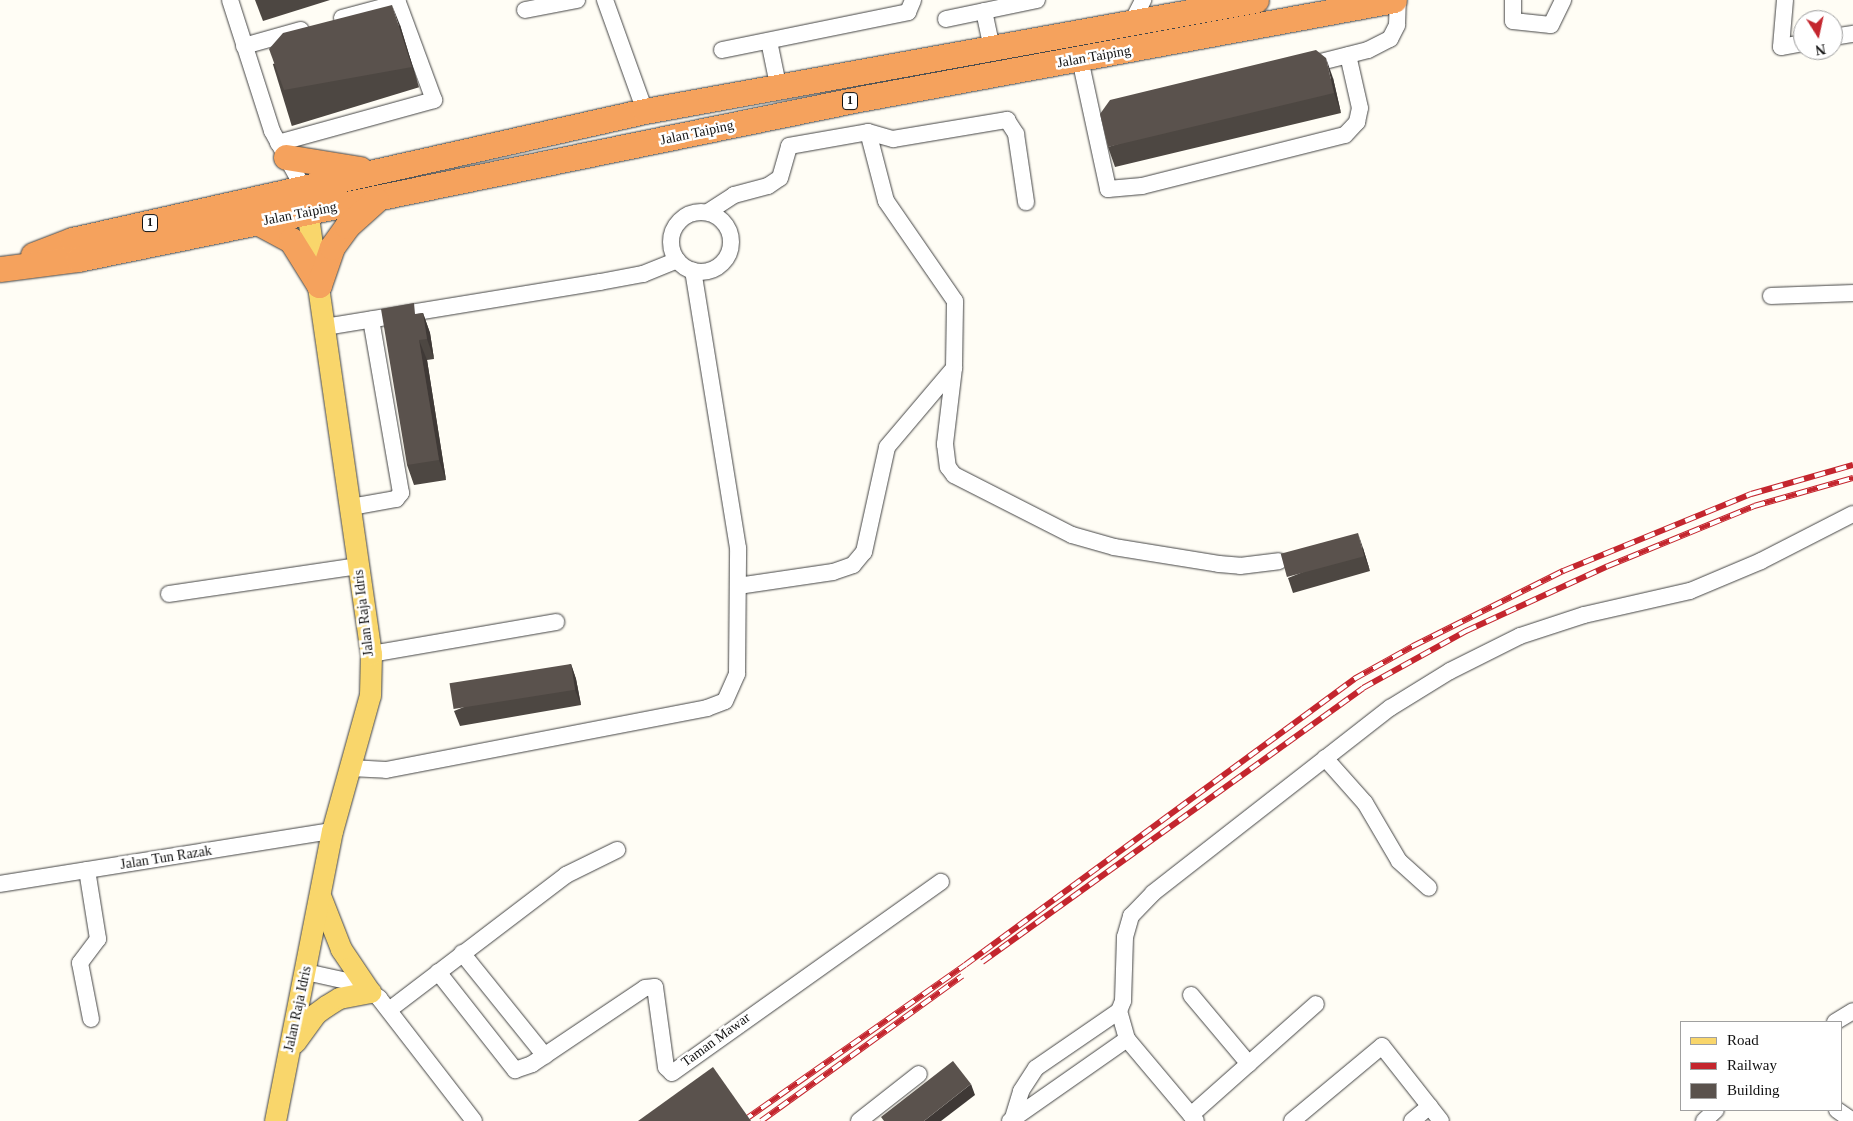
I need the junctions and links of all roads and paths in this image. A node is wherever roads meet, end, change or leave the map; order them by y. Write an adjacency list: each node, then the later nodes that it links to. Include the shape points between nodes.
1 (230, 0): 20 (street)
2 (577, 0): 14 (street)
3 (605, 0): 28 (street)
4 (913, 0): 18 (street, via 908,12)
5 (1037, 0): 15 (street)
6 (1142, 0): 17 (street)
7 (1256, 0): 17 (highway, Jalan Taiping / 1)
8 (1394, 0): 24 (highway, Jalan Taiping / 1)
9 (1398, 0): 23 (street, via 1397,25 1390,39)
10 (1513, 0): 11 (street, via 1513,21 1551,25)
11 (1563, 0)
12 (1785, 0): 19 (street, via 1781,46)
13 (397, 1): 20 (street); 32 (street, via 434,100)
14 (525, 10)
15 (984, 11): 16 (street); 22 (street)
16 (946, 18)
17 (1131, 24): 22 (highway, Jalan Taiping / 1)
18 (770, 41): 21 (street); 26 (street)
19 (1793, 44)
20 (244, 46): 32 (street)
21 (722, 50)
22 (992, 50): 26 (highway, Jalan Taiping / 1)
23 (1348, 55): 25 (street); 30 (street, via 1360,108 1357,122 1345,136 1142,186 1108,189)
24 (1080, 59): 27 (highway, Jalan Taiping / 1); 30 (street)
25 (1291, 70)
26 (778, 85): 27 (highway, via 796,96); 28 (highway, Jalan Taiping / 1)
27 (859, 99): 35 (highway, Jalan Taiping / 1)
28 (645, 111): 33 (highway, Jalan Taiping / 1)
29 (1112, 116): 30 (street)
30 (1094, 120)
31 (868, 132): 36 (street, via 893,139 1008,120 1016,134); 37 (street, via 789,146 780,178 768,186 734,195); 48 (street, via 886,201 955,301)
32 (282, 150): 33 (highway, via 328,166); 34 (street)
33 (385, 170): 34 (highway, Jalan Taiping / 1)
34 (304, 189): 38 (main road, Jalan Raja Idris); 41 (highway, Jalan Taiping / 1, via 72,240)
35 (378, 198): 38 (highway, Jalan Taiping / 1); 43 (highway, via 347,226 332,247)
36 (1026, 202)
37 (708, 212): 40 (street, via 690,213 675,225 670,243); 42 (street, via 717,216 729,230 731,249 727,258 714,269)
38 (308, 213): 39 (highway, Jalan Taiping / 1); 43 (main road, Jalan Raja Idris)
39 (258, 222): 41 (highway, Jalan Taiping / 1, via 78,259); 43 (highway, via 291,240)
40 (677, 260): 42 (street); 46 (street, via 643,274)
41 (0, 268)
42 (693, 271): 53 (street, via 738,548)
43 (319, 285): 47 (main road, Jalan Raja Idris)
44 (1853, 293): 45 (street)
45 (1771, 296)
46 (372, 320): 47 (street); 49 (street, via 401,493 396,499)
47 (325, 326): 49 (main road, Jalan Raja Idris)
48 (954, 368): 51 (street, via 945,444 948,467 954,476 1072,535 1114,547 1240,566); 53 (street, via 887,447 864,552 853,564 834,572)
49 (350, 507): 52 (main road, Jalan Raja Idris)
50 (1853, 514): 57 (street, via 1761,561 1690,590 1584,615 1520,636 1450,671 1398,703)
51 (1279, 561)
52 (359, 566): 54 (street); 56 (main road, Jalan Raja Idris)
53 (738, 586): 58 (street, via 737,674 726,701 707,708 386,770)
54 (169, 594)
55 (556, 622): 56 (street)
56 (372, 654): 58 (main road, Jalan Raja Idris, via 370,695)
57 (1325, 758): 64 (street, via 1364,803 1399,861); 73 (street, via 1153,893 1131,916 1125,937 1123,1001)
58 (350, 768): 59 (main road, Jalan Raja Idris)
59 (332, 831): 61 (street, Jalan Tun Razak); 65 (main road, Jalan Raja Idris)
60 (617, 850): 66 (street, via 566,874)
61 (87, 870): 63 (street, Jalan Tun Razak); 75 (street, via 98,939 80,963)
62 (941, 882): 79 (street, Taman Mawar, via 672,1073 666,1067 654,987 645,988)
63 (0, 884)
64 (1429, 888)
65 (320, 895): 67 (main road, Jalan Raja Idris); 69 (main road, via 340,948)
66 (462, 953): 68 (street); 79 (street)
67 (306, 972): 69 (street, via 360,984); 78 (main road, Jalan Raja Idris)
68 (438, 972): 72 (street); 79 (street, Taman Mawar, via 514,1070)
69 (370, 992): 72 (street); 78 (main road, via 339,998 315,1014)
70 (1191, 995): 80 (street)
71 (1316, 1004): 80 (street)
72 (389, 1010): 87 (street)
73 (1118, 1011): 77 (street); 89 (street, via 1036,1068 1020,1091)
74 (1853, 1011): 76 (street)
75 (91, 1019)
76 (1837, 1021)
77 (1127, 1040): 85 (street); 89 (street)
78 (289, 1051): 86 (main road, Jalan Raja Idris)
79 (545, 1056)
80 (1249, 1064): 85 (street)
81 (918, 1074): 88 (street)
82 (1430, 1106): 90 (street, via 1382,1046); 91 (street); 92 (street)
83 (1715, 1111): 93 (street)
84 (1838, 1111): 94 (street)
85 (1193, 1118)
86 (275, 1121)
87 (474, 1121)
88 (859, 1121)
89 (1011, 1121)
90 (1292, 1121)
91 (1412, 1121)
92 (1441, 1121)
93 (1704, 1121)
94 (1853, 1121)

